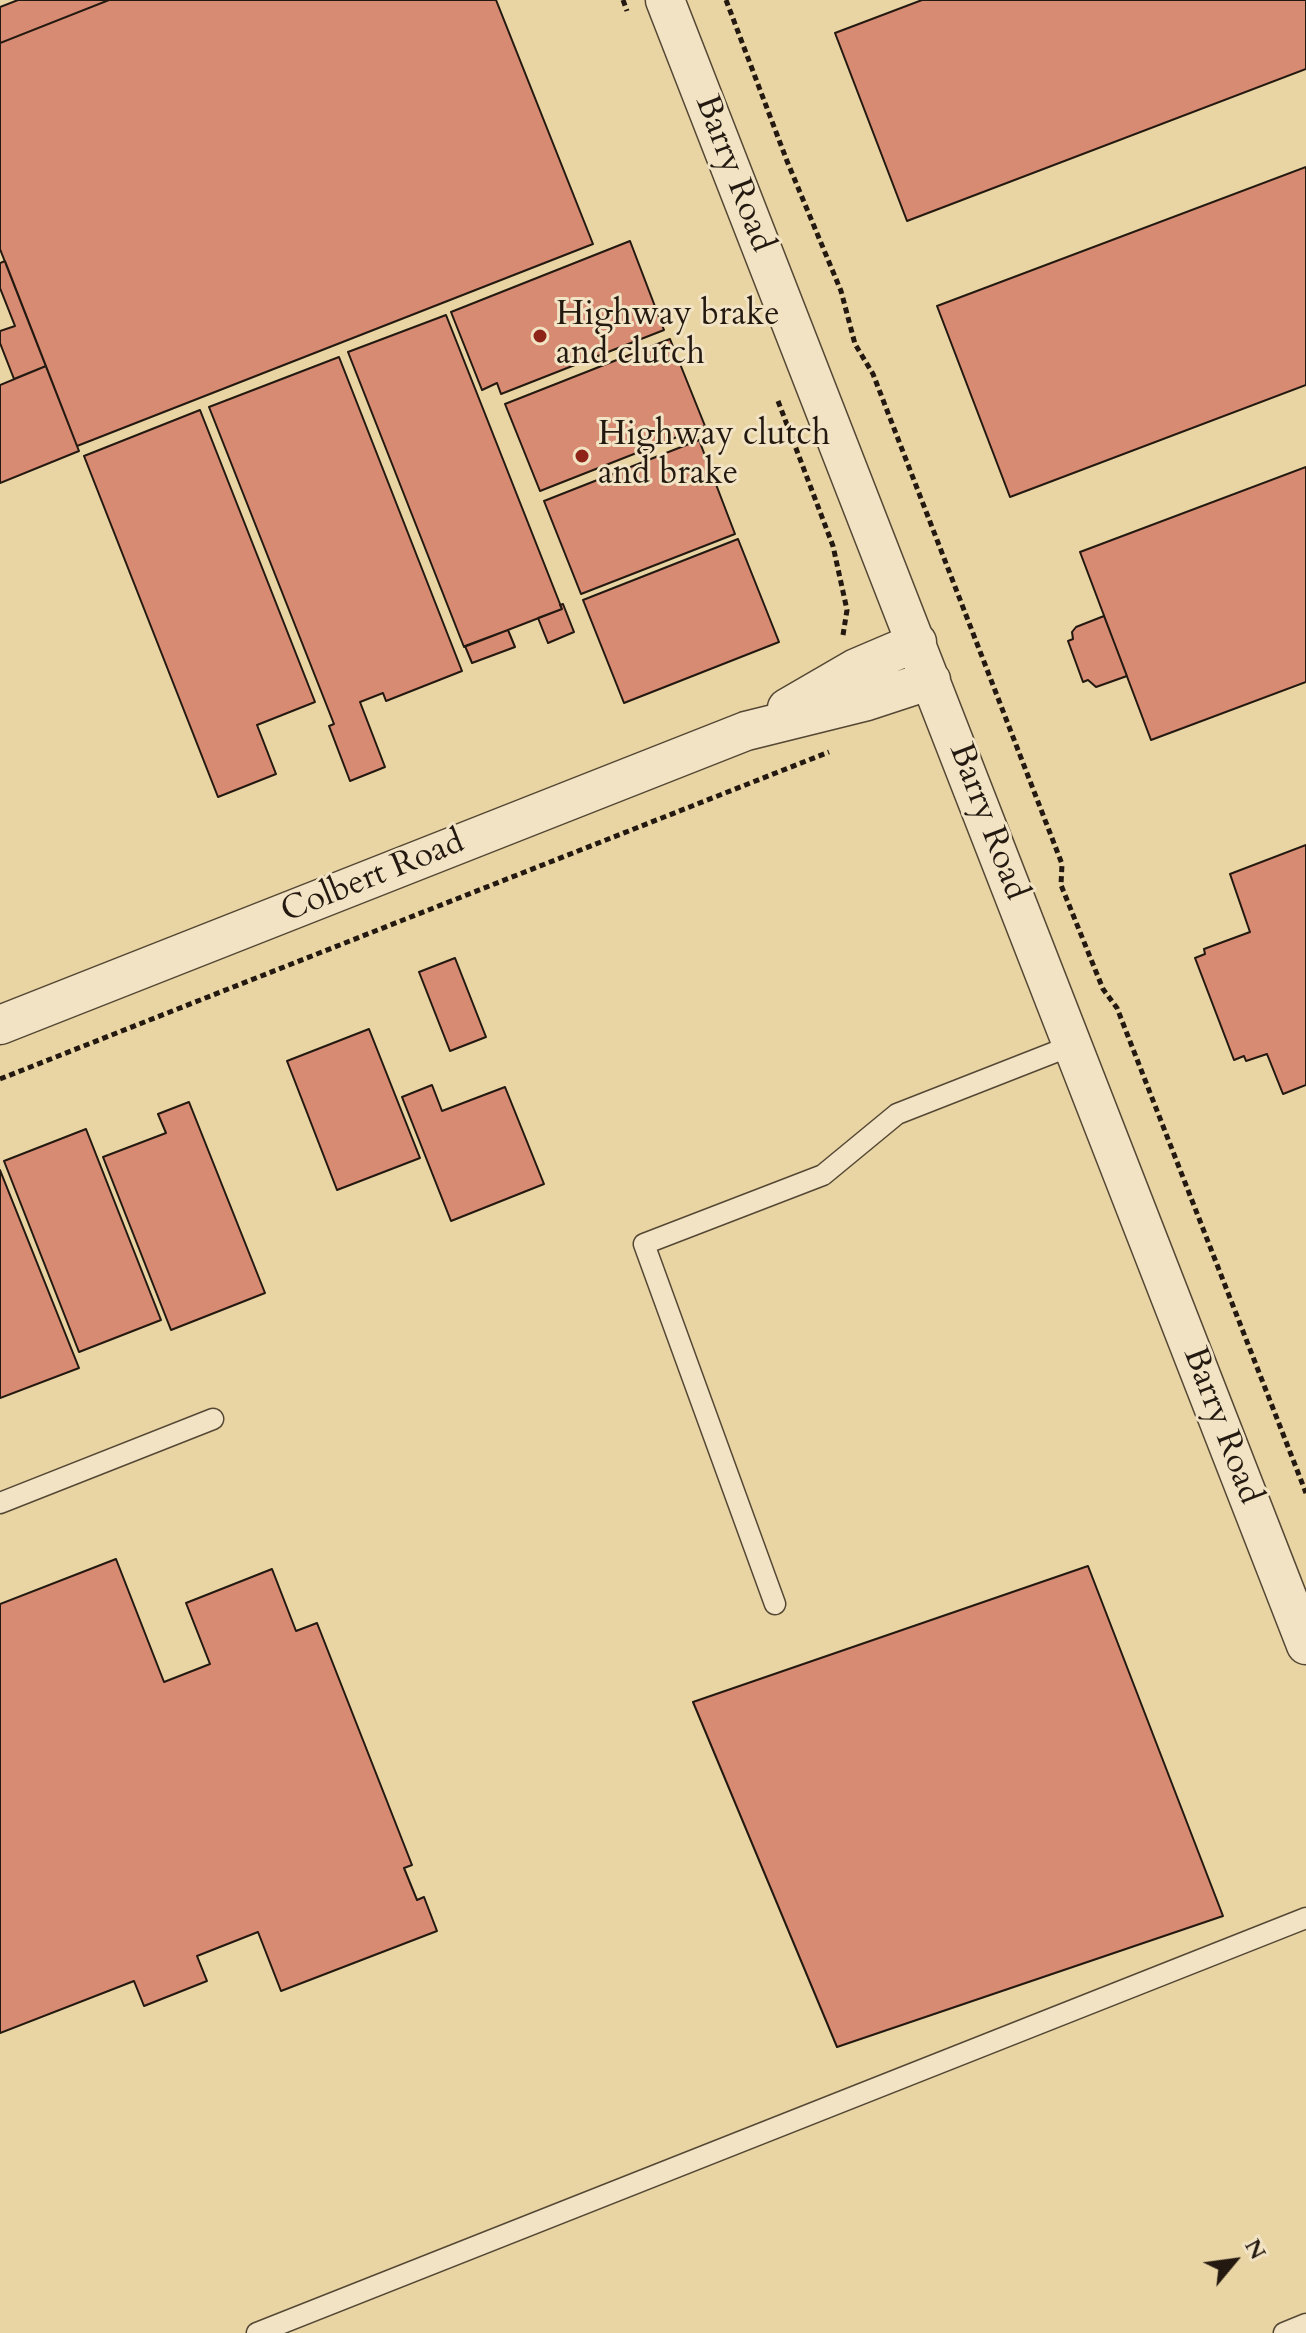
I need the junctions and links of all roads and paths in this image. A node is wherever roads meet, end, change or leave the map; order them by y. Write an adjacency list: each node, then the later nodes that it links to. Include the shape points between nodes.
1 (623, 0): 4 (path)
2 (665, 0): 6 (street, Barry Road)
3 (726, 0): 15 (path, via 841,291 855,344 873,374 1062,864 1066,899 1103,989 1117,1008)
4 (629, 14)
5 (773, 389): 7 (path, via 833,546 847,610 843,636)
6 (917, 642): 7 (street, Colbert Road); 8 (street, Barry Road)
7 (856, 668): 9 (street, Colbert Road)
8 (931, 680): 9 (street, Colbert Road); 12 (street, Barry Road)
9 (746, 731): 11 (street, Colbert Road)
10 (836, 749): 13 (path)
11 (0, 1025)
12 (1073, 1045): 17 (lane, via 897,1114 823,1175 644,1244); 18 (street, Barry Road)
13 (0, 1079)
14 (213, 1419): 16 (lane)
15 (1306, 1493)
16 (0, 1503)
17 (775, 1604)
18 (1306, 1645)
19 (1306, 1918): 21 (lane)
20 (1306, 2324): 22 (lane)
21 (257, 2333)
22 (1284, 2333)

